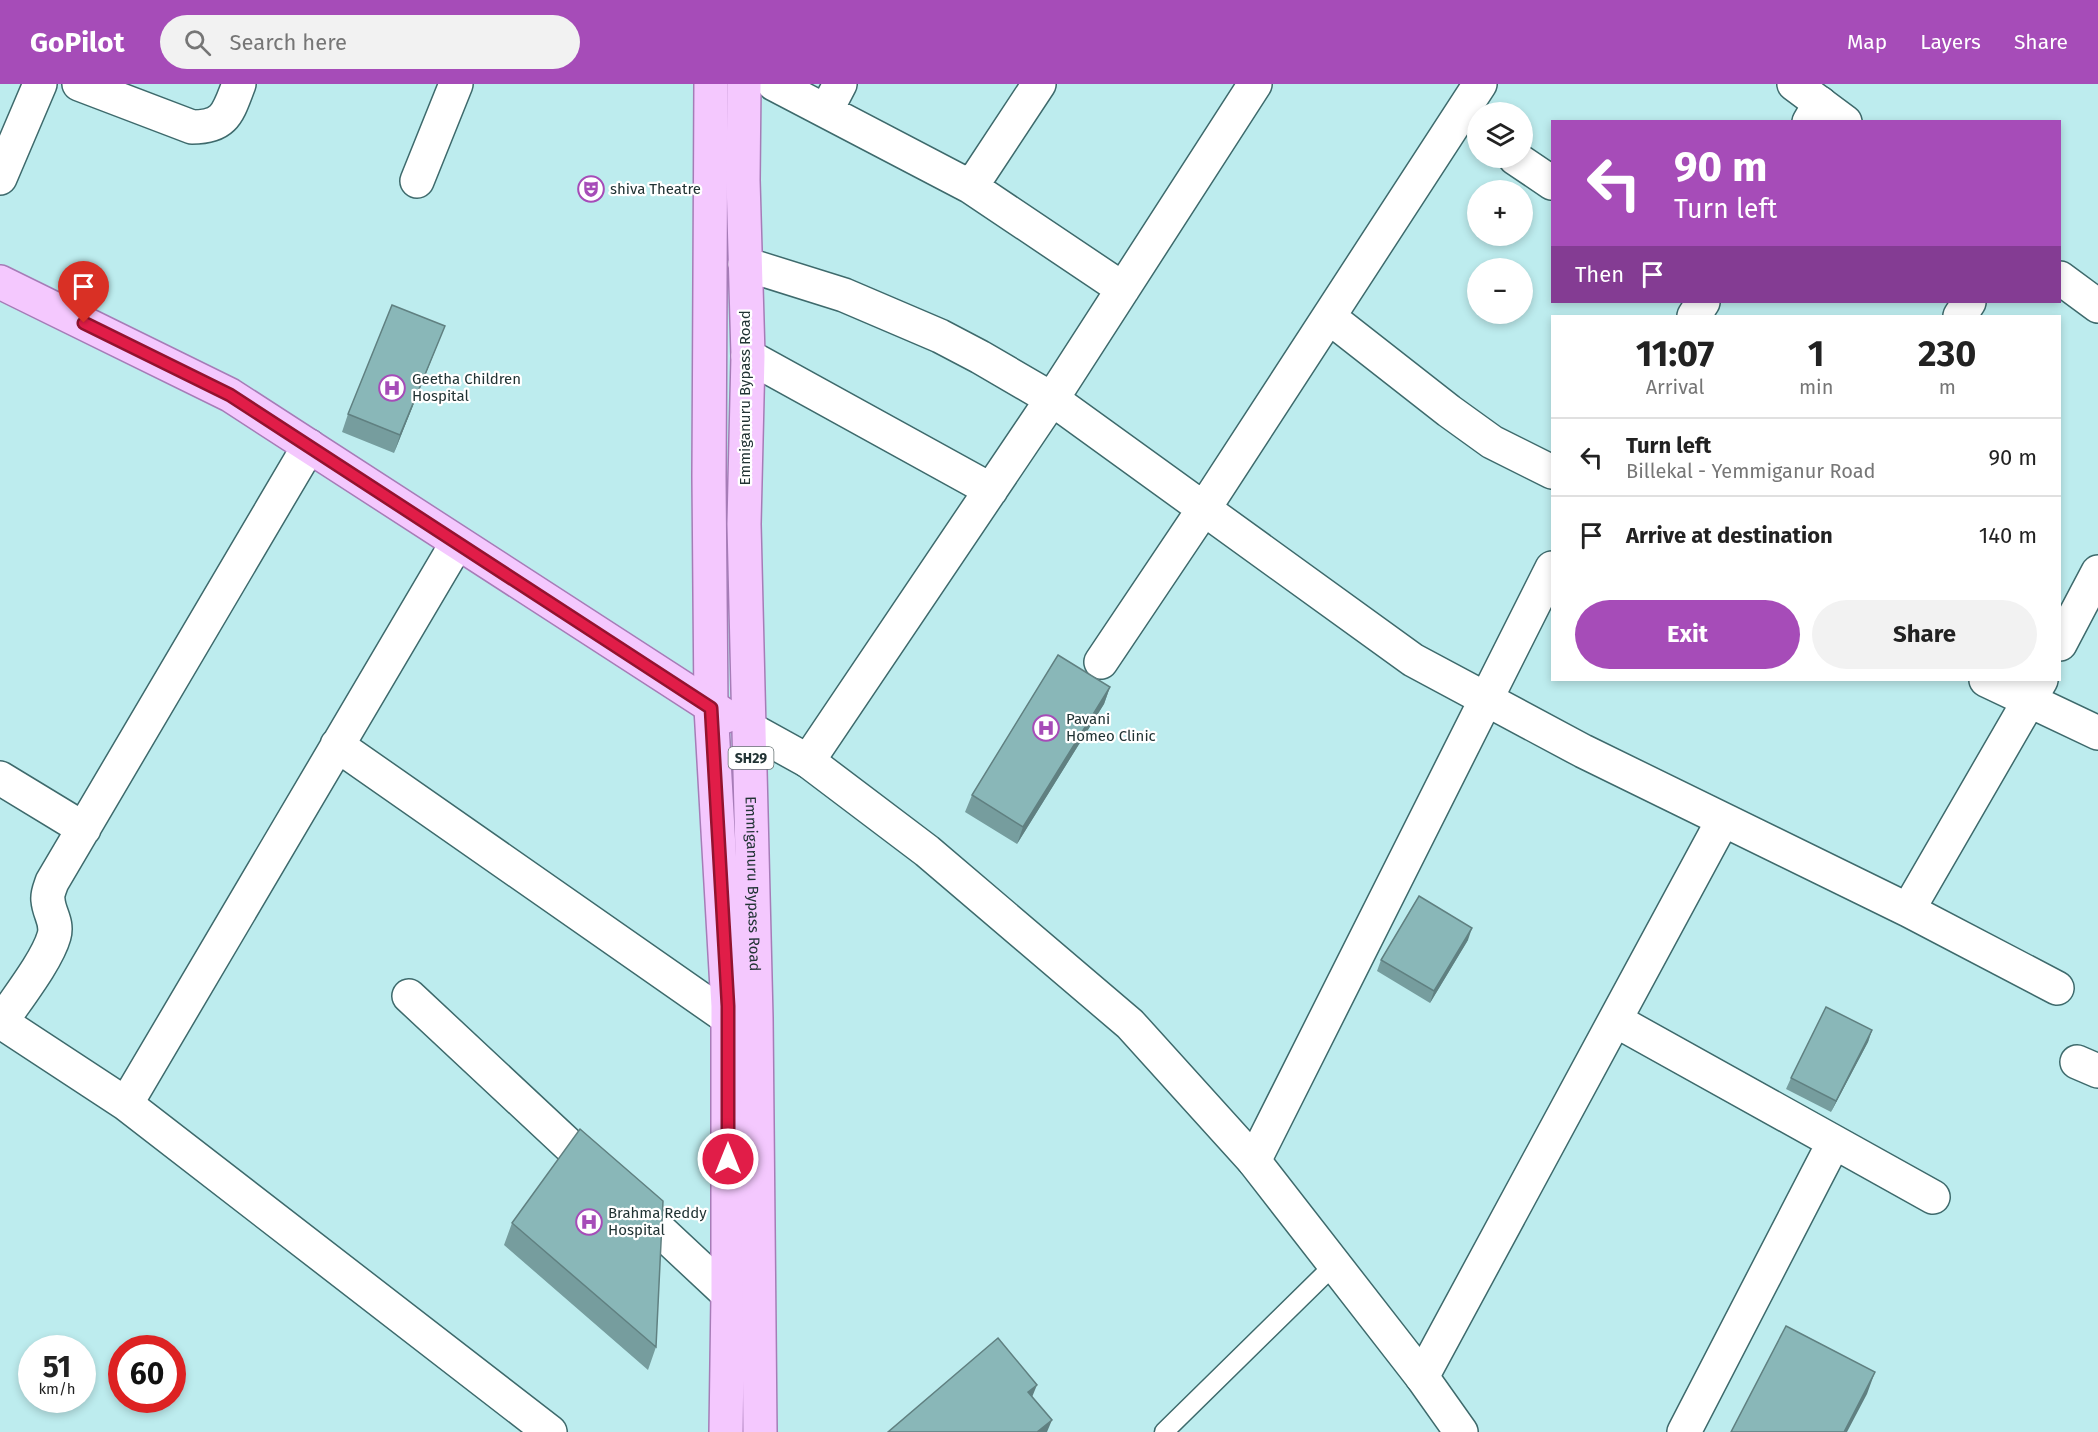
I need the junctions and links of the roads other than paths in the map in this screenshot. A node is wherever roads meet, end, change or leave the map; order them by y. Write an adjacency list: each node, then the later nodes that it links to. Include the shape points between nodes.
1 (40, 84): 15 (street)
2 (79, 84): 3 (street, via 192,127 218,124 230,108)
3 (239, 84)
4 (456, 84): 16 (street)
5 (711, 84): 39 (main road, SH29)
6 (744, 84): 19 (main road, Emmiganuru Bypass Road / SH29)
7 (774, 84): 11 (street)
8 (1039, 84): 18 (street)
9 (1255, 84): 22 (street)
10 (1480, 84): 12 (street)
11 (833, 98): 18 (street)
12 (1474, 102)
13 (1467, 125): 24 (street)
14 (1530, 168): 17 (street)
15 (0, 178)
16 (417, 181)
17 (1551, 182)
18 (971, 187): 22 (street)
19 (745, 264): 25 (main road, Emmiganuru Bypass Road / SH29); 26 (street, via 844,296 940,336)
20 (2061, 279): 23 (street)
21 (0, 282): 27 (main road, via 230,395)
22 (1123, 289): 26 (street)
23 (2098, 306)
24 (1329, 317): 28 (street, via 1492,442); 30 (street)
25 (748, 356): 29 (street); 40 (main road, Emmiganuru Bypass Road / SH29, via 744,524)
26 (1052, 399): 29 (street); 30 (street)
27 (309, 446): 31 (main road); 46 (street)
28 (1551, 472)
29 (991, 490): 43 (street)
30 (1205, 507): 35 (street); 38 (street, via 1413,660)
31 (457, 543): 39 (main road); 42 (street)
32 (1551, 570): 38 (street)
33 (2098, 572): 34 (street)
34 (2061, 642)
35 (1101, 662)
36 (1991, 681): 37 (street)
37 (2035, 690): 41 (street); 47 (street)
38 (1486, 700): 45 (street); 55 (street)
39 (711, 708): 40 (main road); 50 (main road, SH29)
40 (750, 729): 43 (street); 62 (main road, Emmiganuru Bypass Road / SH29)
41 (2098, 733)
42 (337, 745): 50 (street); 53 (street)
43 (808, 761): 55 (street, via 927,851 1130,1024)
44 (0, 778): 46 (street)
45 (1722, 820): 47 (street); 51 (street)
46 (84, 829): 52 (street, via 47,897 56,924 51,944)
47 (1908, 910): 48 (street)
48 (2057, 988)
49 (409, 996): 58 (street)
50 (728, 1018): 58 (main road, SH29)
51 (1615, 1020): 54 (street); 59 (street)
52 (1, 1023): 53 (street)
53 (126, 1104): 60 (street)
54 (1834, 1142): 56 (street); 65 (street)
55 (1254, 1161): 57 (street)
56 (1933, 1197)
57 (1334, 1265): 59 (street); 63 (lane)
58 (729, 1294): 61 (main road, SH29)
59 (1422, 1377): 64 (street)
60 (550, 1432)
61 (726, 1432)
62 (760, 1432)
63 (1164, 1432)
64 (1461, 1432)
65 (1684, 1432)

